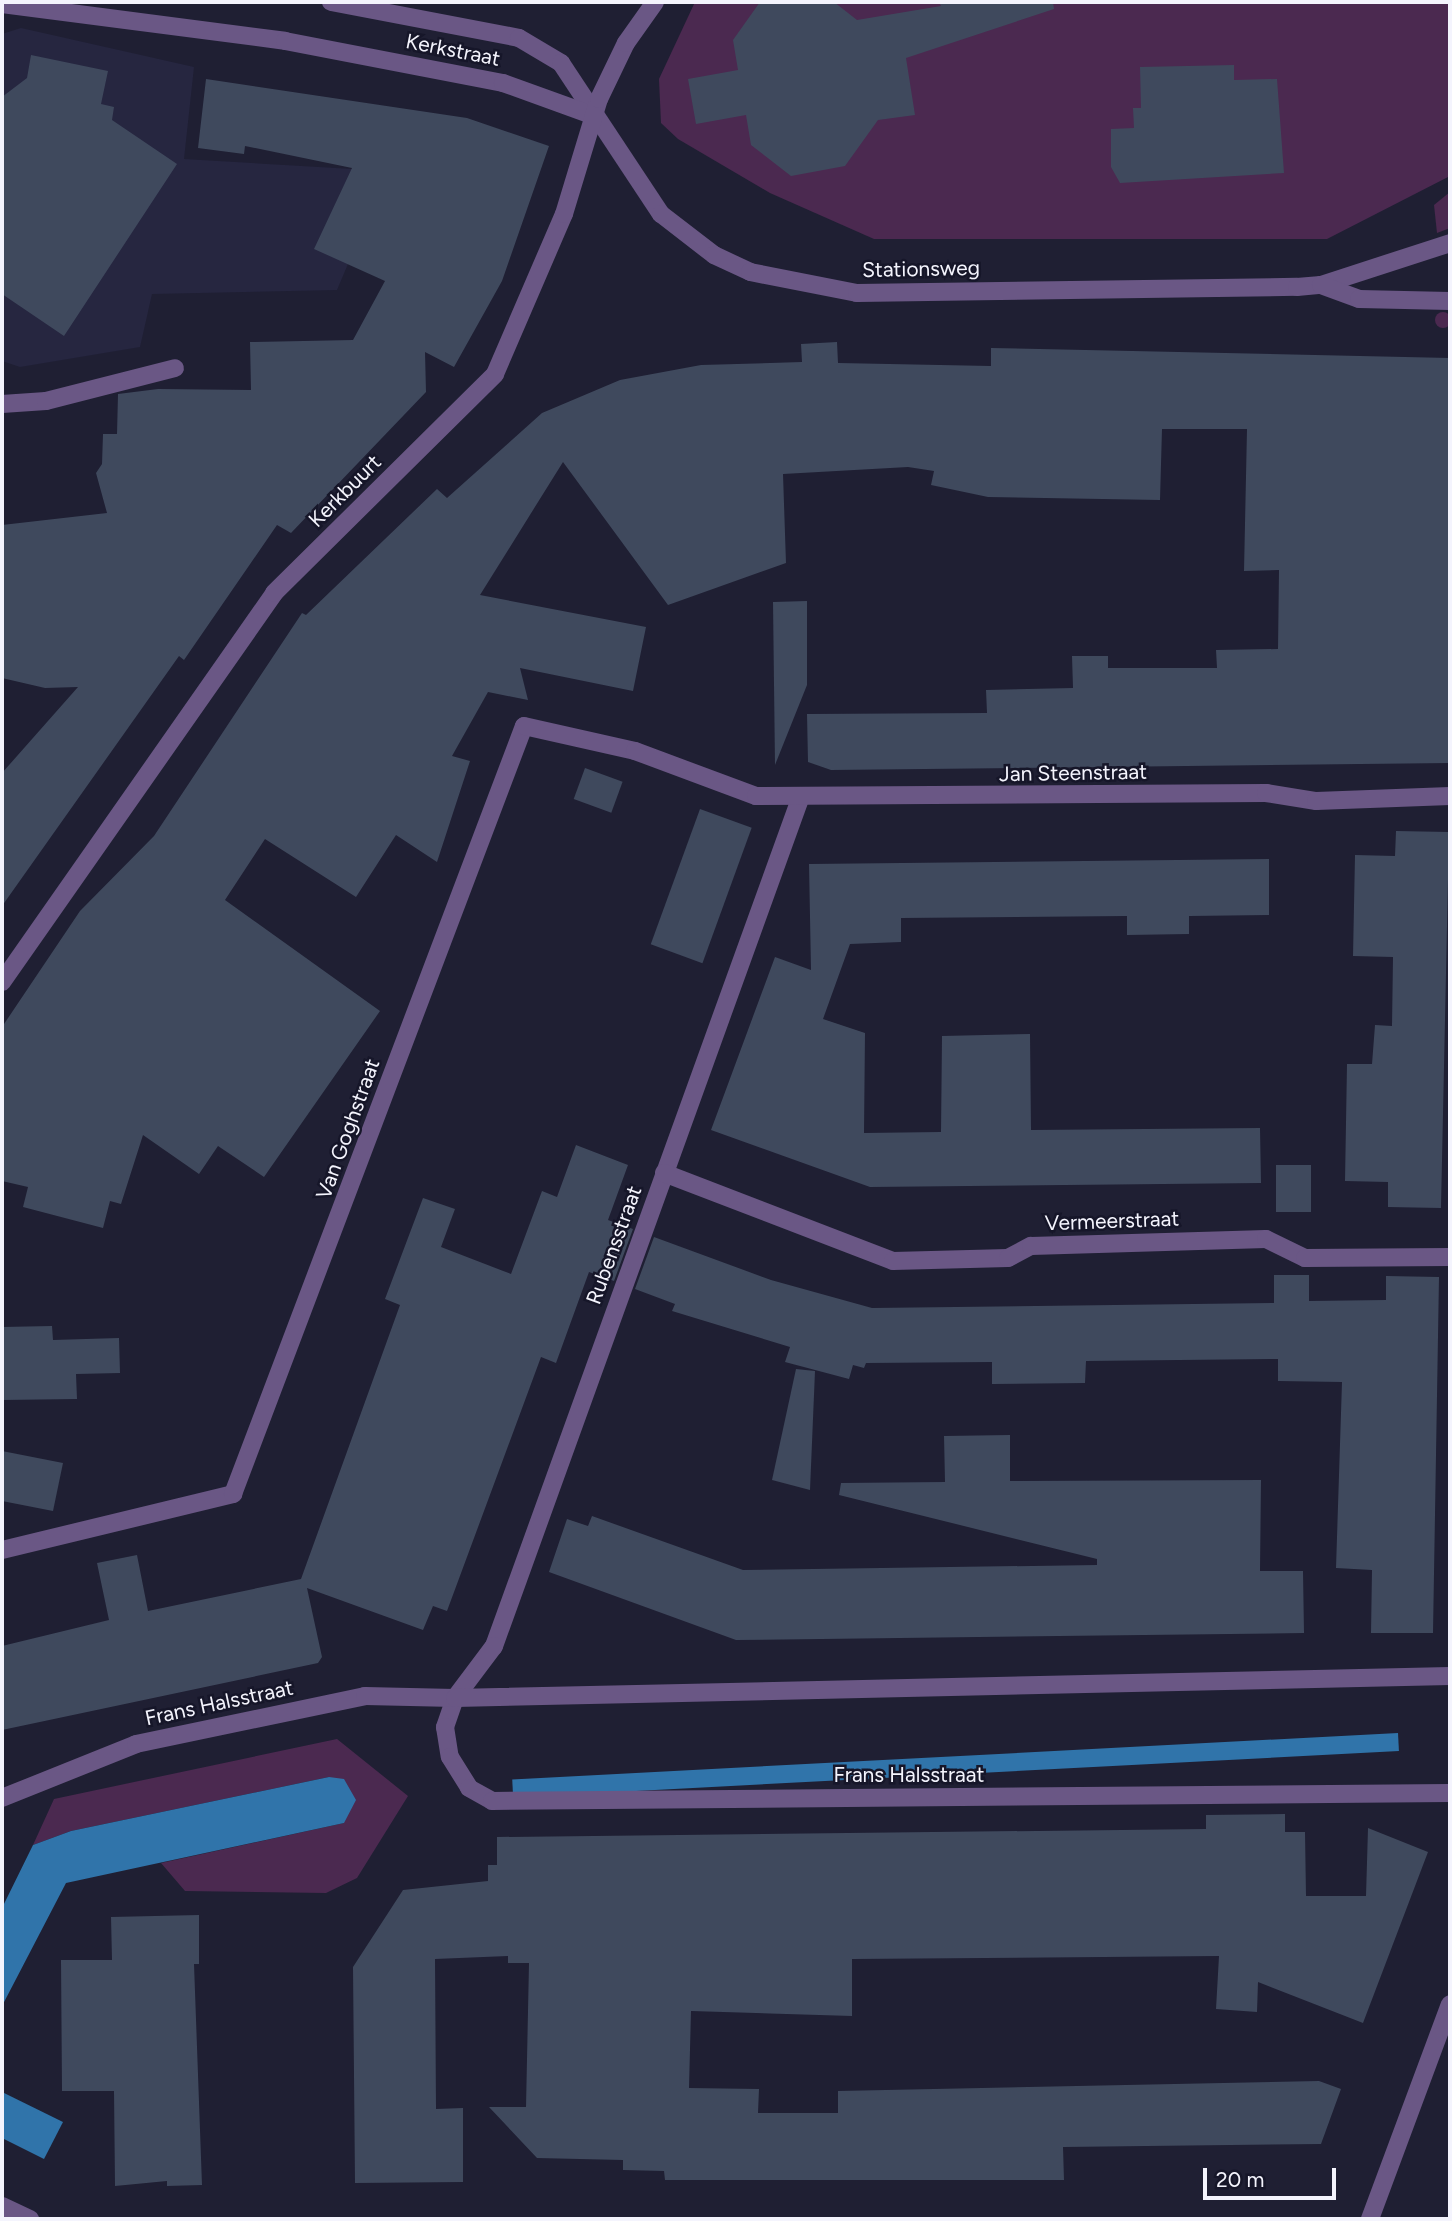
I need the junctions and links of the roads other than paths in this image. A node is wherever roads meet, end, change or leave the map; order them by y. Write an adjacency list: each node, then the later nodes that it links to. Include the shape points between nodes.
1 (331, 2): 5 (street, Kerkstraat, via 519,38 561,63)
2 (655, 2): 5 (street, Kerkbuurt, via 626,43)
3 (2, 4): 4 (street, Kerkstraat)
4 (58, 5): 5 (street, Kerkstraat, via 285,41 503,83)
5 (595, 107): 7 (street, Stationsweg, via 661,214 714,256 750,272 858,293); 14 (street, Kerkbuurt, via 564,214 495,374 274,593)
6 (1450, 243): 7 (street, Stationsweg)
7 (1321, 285): 8 (street, Stationsweg, via 1359,299)
8 (1450, 301)
9 (175, 368): 10 (street, via 46,401)
10 (2, 404)
11 (698, 777): 13 (street, Jan Steenstraat, via 757,796); 17 (street, Van Goghstraat, via 635,751 524,726 233,1494)
12 (1450, 796): 13 (street, Jan Steenstraat, via 1315,802 1266,793)
13 (800, 799): 15 (street, Rubensstraat)
14 (2, 982)
15 (664, 1173): 16 (street, Vermeerstraat, via 893,1261 1008,1258 1031,1246 1266,1239 1305,1258); 19 (street, Rubensstraat, via 494,1646)
16 (1450, 1257)
17 (2, 1550)
18 (1450, 1676): 19 (street, Frans Halsstraat)
19 (455, 1698): 20 (street, Frans Halsstraat, via 445,1727 450,1757 469,1788 492,1801); 21 (street, Frans Halsstraat, via 365,1696 136,1744)
20 (1450, 1793)
21 (2, 1798)
22 (1450, 2004): 23 (street)
23 (1446, 2029): 26 (street)
24 (2, 2206): 25 (street)
25 (30, 2219)
26 (1370, 2219)

